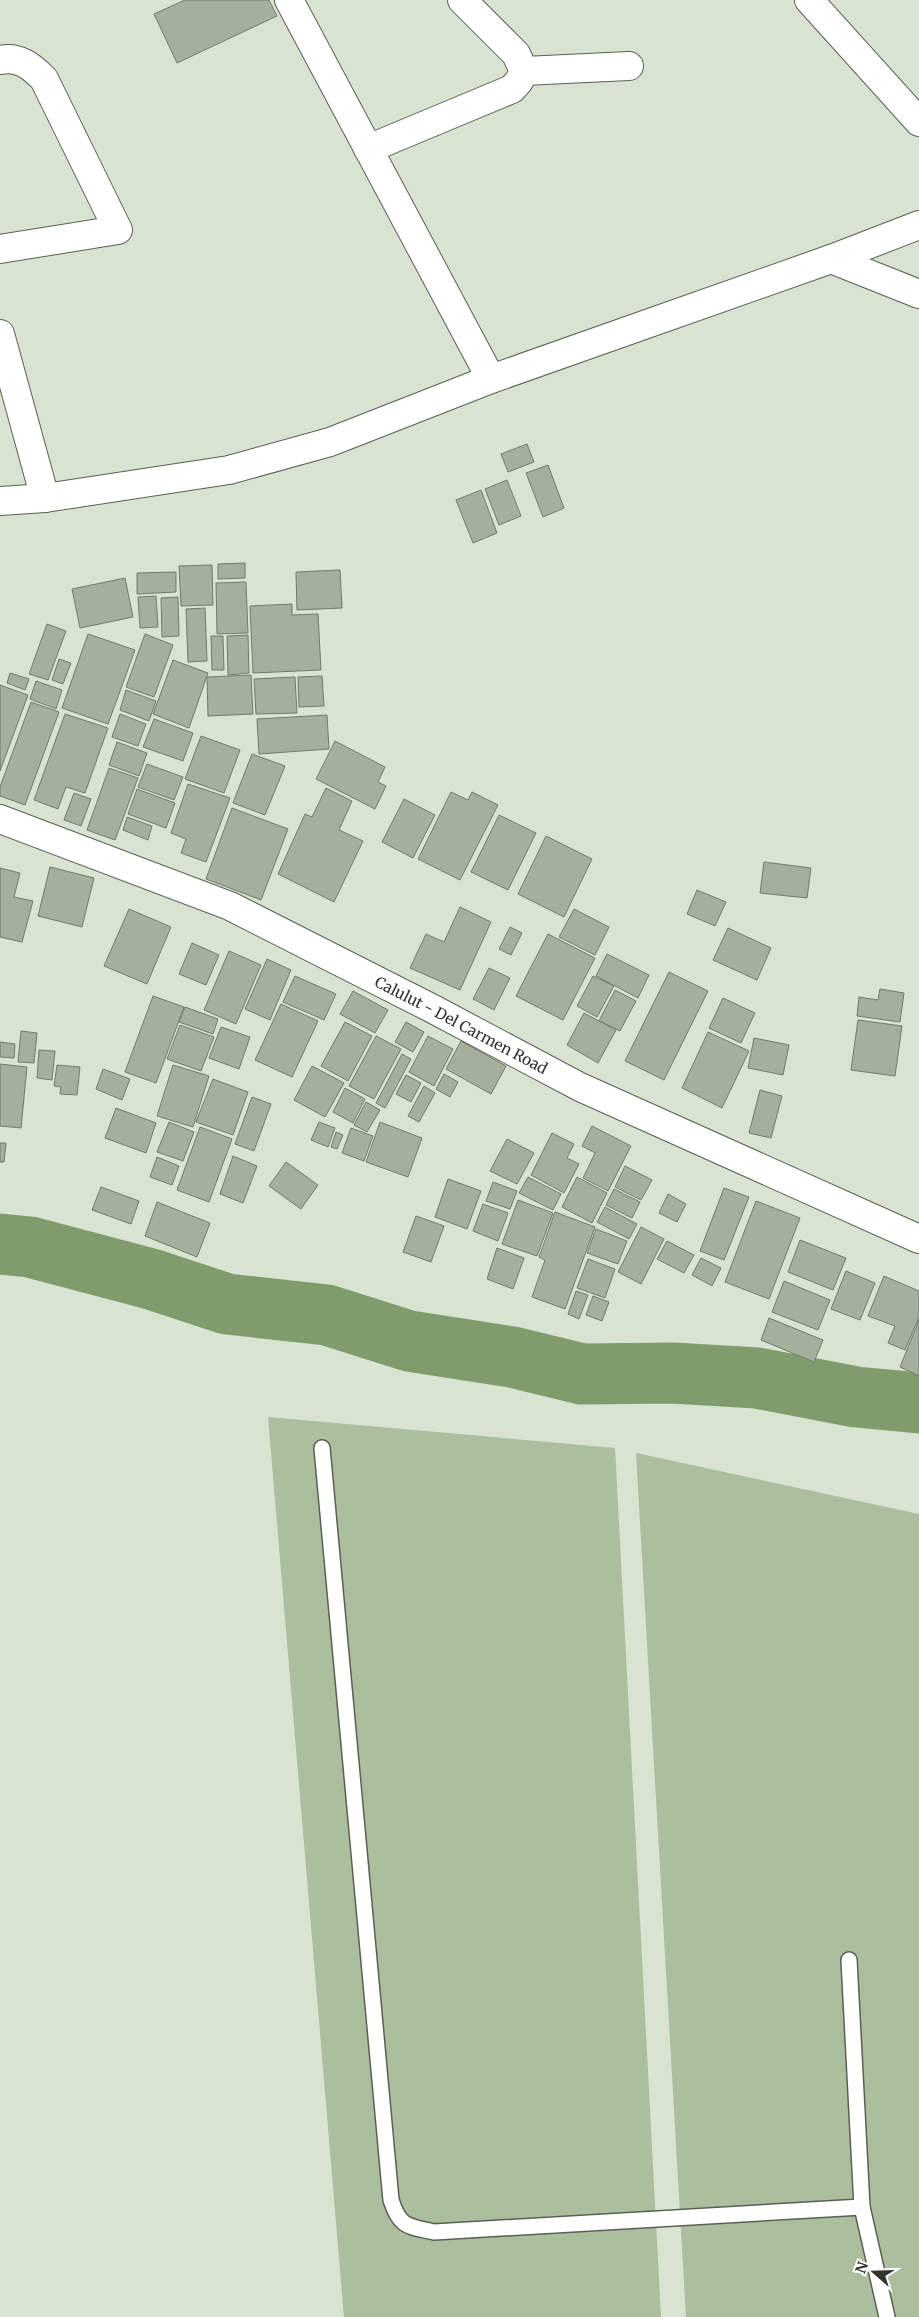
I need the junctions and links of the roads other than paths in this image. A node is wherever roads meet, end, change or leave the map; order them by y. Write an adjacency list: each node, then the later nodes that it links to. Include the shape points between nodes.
1 (289, 0): 8 (street)
2 (462, 0): 6 (street, via 516,54)
3 (808, 0): 7 (street)
4 (0, 60): 10 (street, via 11,58 30,65 44,79 118,230)
5 (629, 66): 6 (street)
6 (524, 71): 8 (street, via 512,89)
7 (919, 122)
8 (368, 149): 14 (street)
9 (919, 225): 11 (street)
10 (0, 249)
11 (832, 258): 12 (street); 14 (street)
12 (919, 294)
13 (0, 334): 15 (street)
14 (491, 379): 15 (street, via 330,442 229,470)
15 (45, 498): 16 (street)
16 (0, 501)
17 (0, 819): 18 (street, Calulut - Del Carmen Road, via 230,906 580,1087)
18 (919, 1239)
19 (322, 1448): 21 (lane, via 391,2200 397,2218 410,2227 434,2232)
20 (849, 1960): 21 (lane)
21 (862, 2207): 22 (lane)
22 (887, 2317)

